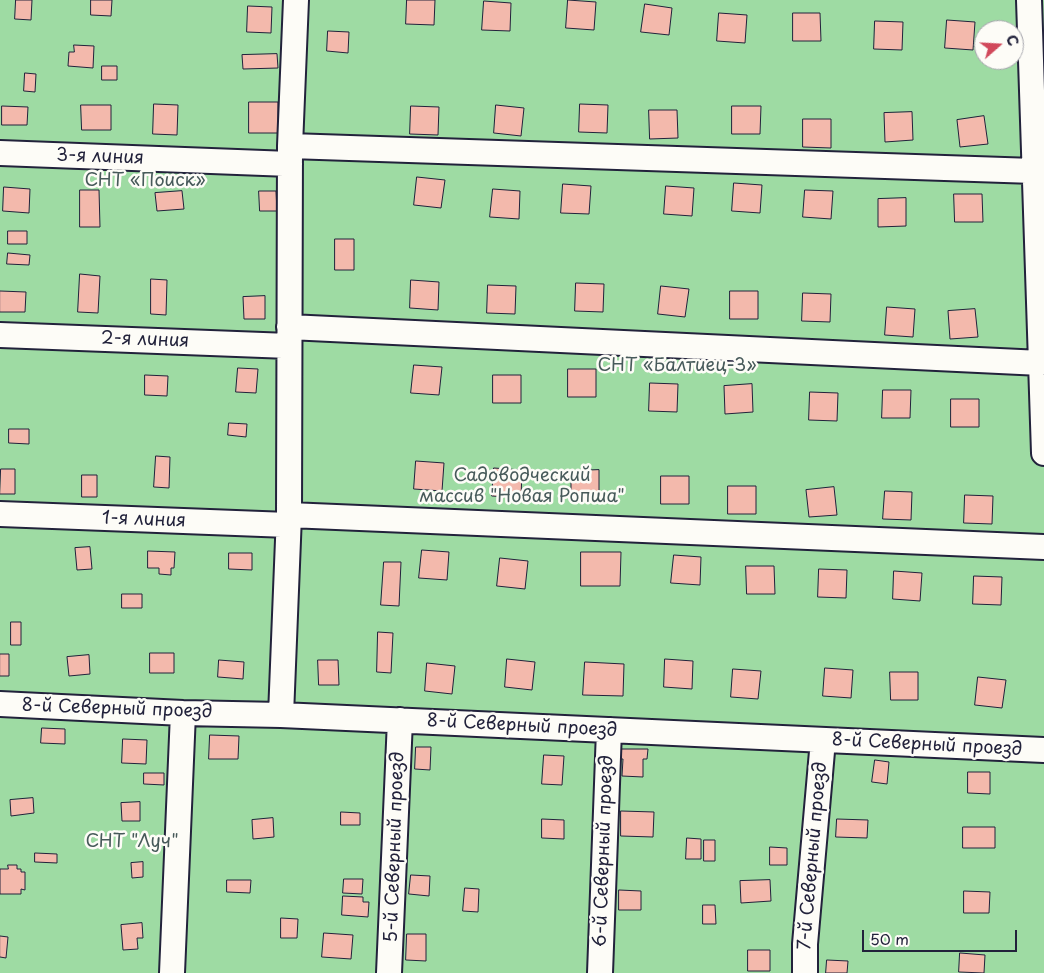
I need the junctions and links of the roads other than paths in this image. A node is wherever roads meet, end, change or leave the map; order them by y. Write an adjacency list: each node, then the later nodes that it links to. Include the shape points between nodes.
1 (296, 0): 4 (street)
2 (1028, 0): 5 (street)
3 (0, 153): 4 (street, 3-я линия)
4 (290, 155): 5 (street, 3-я линия); 7 (street)
5 (1034, 171): 8 (street)
6 (0, 335): 7 (street, 2-я линия)
7 (289, 336): 8 (street, 2-я линия); 11 (street)
8 (1041, 363): 9 (street)
9 (1044, 453)
10 (0, 514): 11 (street, 1-я линия)
11 (288, 520): 12 (street, 1-я линия); 15 (street)
12 (1044, 547)
13 (0, 704): 14 (street, 8-й Северный проезд)
14 (183, 713): 15 (street, 8-й Северный проезд); 20 (street)
15 (281, 714): 16 (street, 8-й Северный проезд)
16 (400, 720): 17 (street, 8-й Северный проезд); 21 (street, 5-й Северный проезд)
17 (609, 730): 18 (street, 8-й Северный проезд); 22 (street, 6-й Северный проезд)
18 (823, 740): 19 (street, 8-й Северный проезд); 23 (street, 7-й Северный проезд)
19 (1044, 750)
20 (172, 973)
21 (390, 973)
22 (600, 973)
23 (805, 973)

